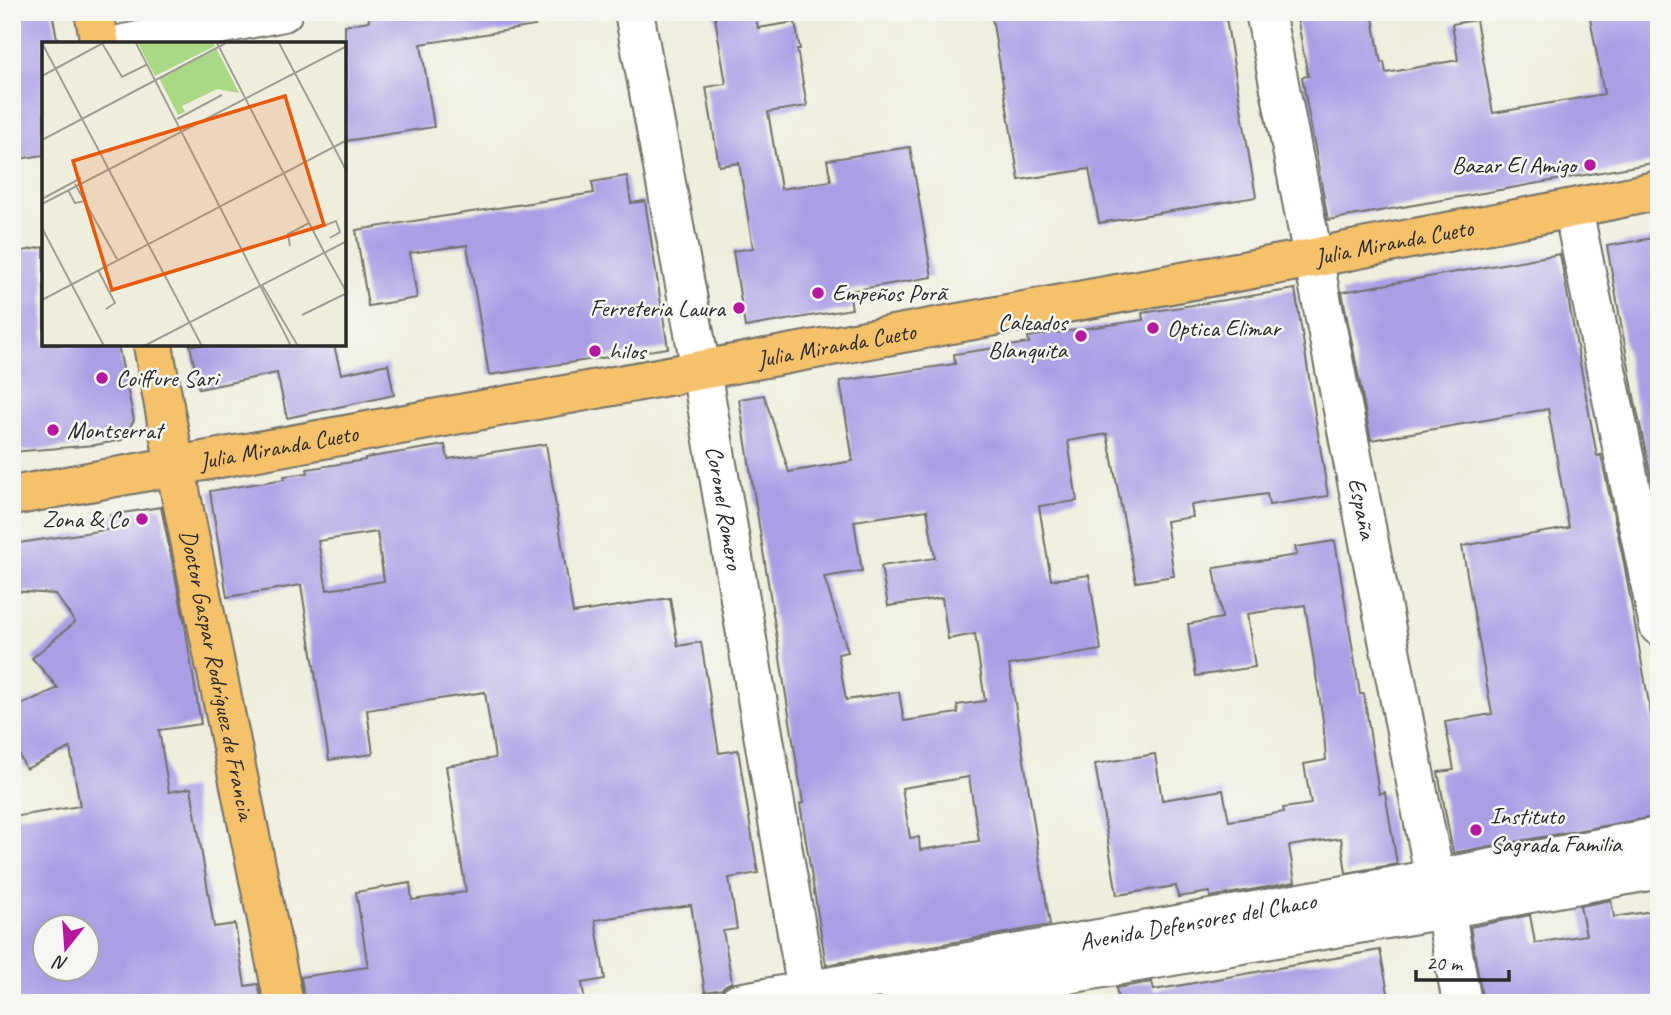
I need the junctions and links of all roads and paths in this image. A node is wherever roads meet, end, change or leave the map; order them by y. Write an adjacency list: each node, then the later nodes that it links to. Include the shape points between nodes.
1 (94, 12): 5 (highway)
2 (283, 12): 6 (street)
3 (634, 12): 11 (street, Coronel Romero)
4 (1265, 12): 9 (street, España)
5 (100, 42)
6 (134, 42)
7 (1659, 190): 8 (highway, Julia Miranda Cueto)
8 (1573, 209): 9 (highway, Julia Miranda Cueto); 14 (street)
9 (1312, 258): 11 (highway, Julia Miranda Cueto); 17 (street, España)
10 (153, 346): 12 (highway, Doctor Gaspar Rodríguez de Francia)
11 (701, 370): 12 (highway, Julia Miranda Cueto); 18 (street, Coronel Romero)
12 (175, 466): 13 (highway, Julia Miranda Cueto); 19 (highway, Doctor Gaspar Rodríguez de Francia)
13 (12, 496)
14 (1659, 626)
15 (1659, 836): 17 (street, Avenida Defensores del Chaco)
16 (1659, 869): 17 (street, Avenida Defensores del Chaco)
17 (1440, 894): 18 (street, Avenida Defensores del Chaco); 21 (street, Avenida Defensores del Chaco); 22 (street, España)
18 (807, 997): 20 (street, Avenida Defensores del Chaco)
19 (284, 1003)
20 (738, 1003)
21 (900, 1003)
22 (1462, 1003)

